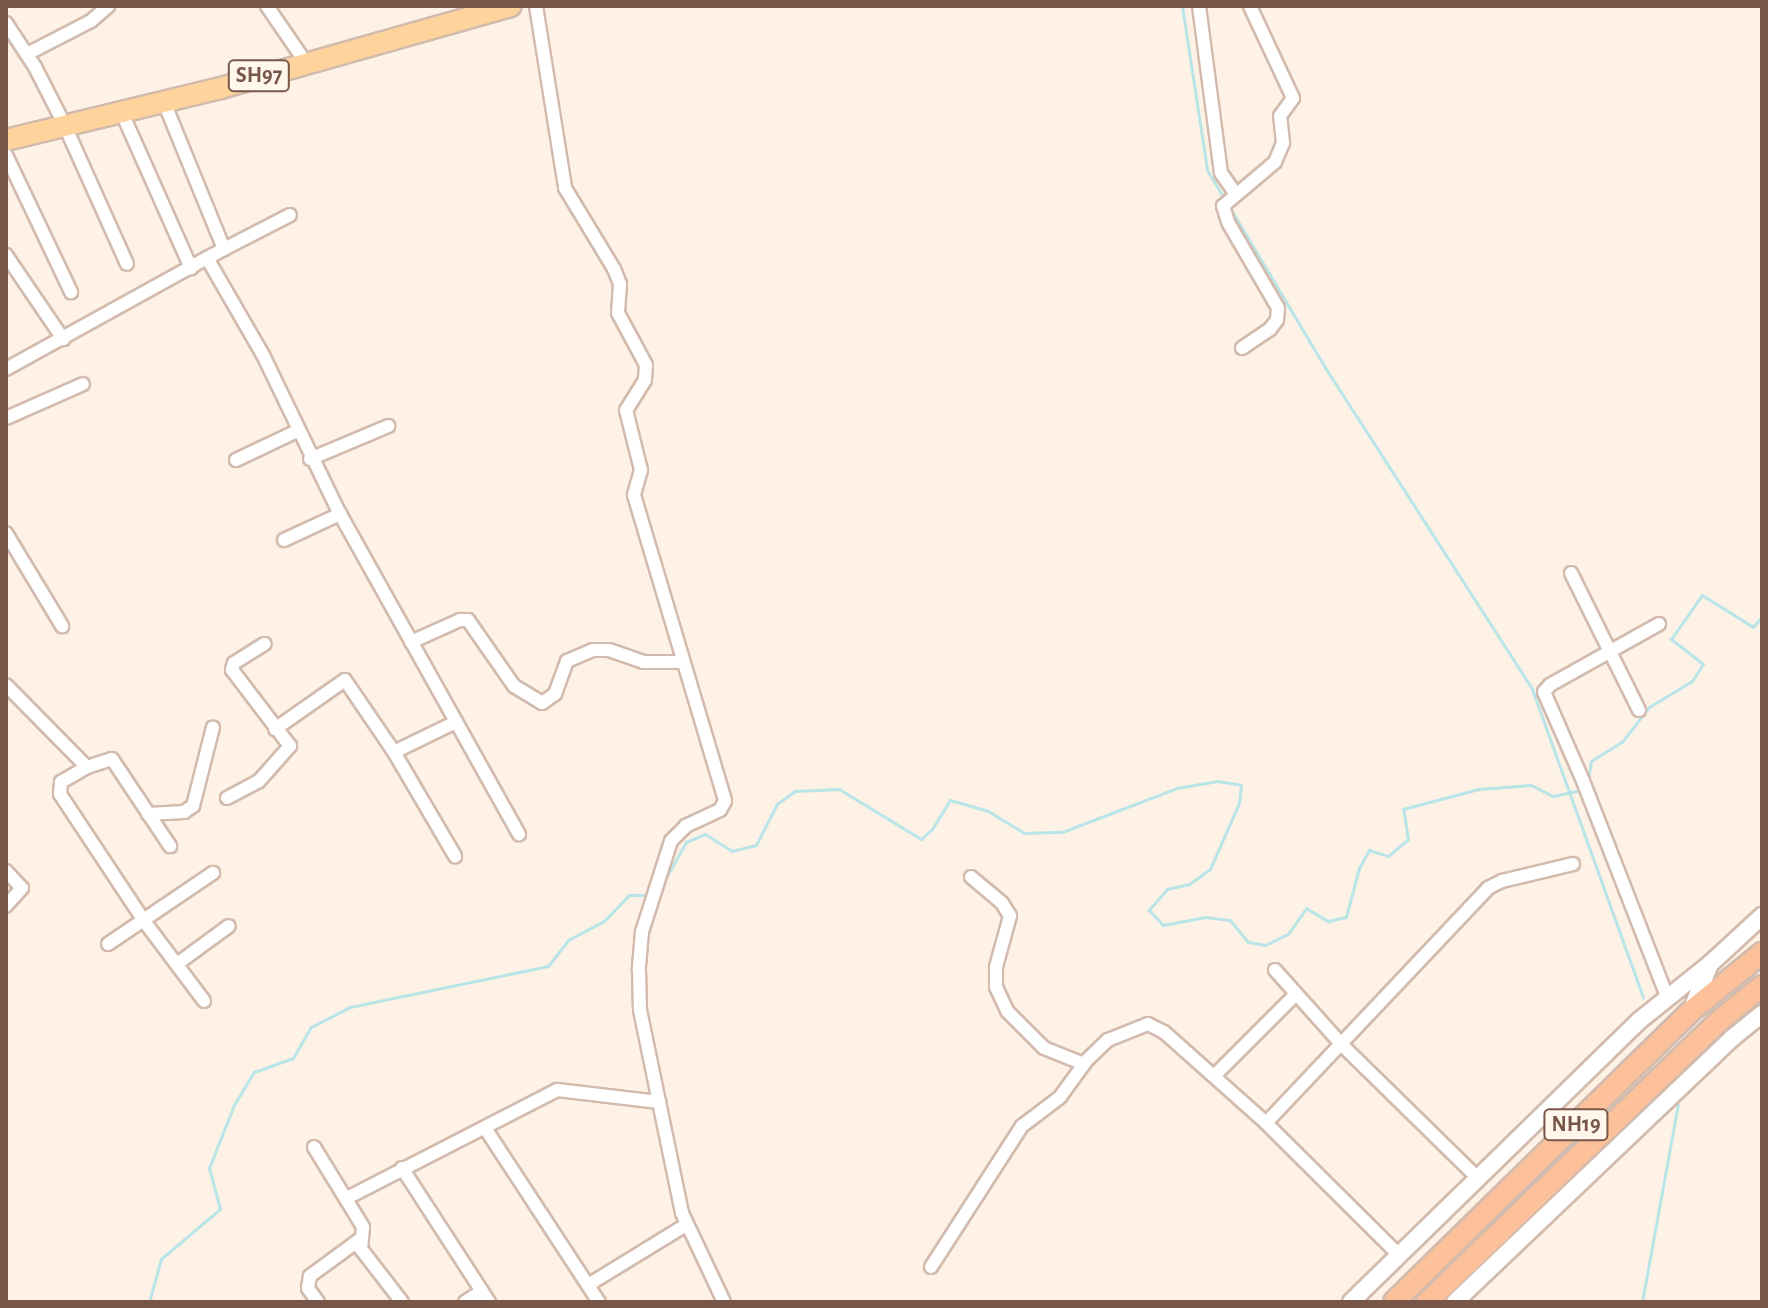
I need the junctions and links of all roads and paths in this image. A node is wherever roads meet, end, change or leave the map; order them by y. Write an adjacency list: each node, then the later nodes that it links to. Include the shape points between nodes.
1 (108, 6): 8 (street, via 91,21)
2 (267, 6): 9 (street)
3 (511, 6): 9 (main road, SH97)
4 (536, 6): 41 (street, via 565,188 614,269 621,321 646,365 645,380 626,410 641,470 634,495)
5 (1199, 6): 15 (street, via 1221,173)
6 (1250, 6): 15 (street, via 1293,98 1280,116 1282,151)
7 (8, 30): 8 (street)
8 (27, 54): 12 (street)
9 (306, 63): 10 (main road, SH97)
10 (164, 102): 11 (main road, SH97); 17 (street)
11 (122, 113): 12 (main road, SH97); 21 (street)
12 (65, 126): 13 (main road, SH97); 20 (street)
13 (6, 140)
14 (6, 155): 22 (street)
15 (1235, 193): 24 (street, via 1223,206 1228,222 1278,308 1270,329)
16 (290, 215): 17 (street)
17 (224, 249): 19 (street)
18 (6, 255): 23 (street)
19 (207, 258): 21 (street); 29 (street, via 263,355)
20 (127, 264)
21 (191, 268): 23 (street)
22 (71, 292)
23 (63, 339): 25 (street)
24 (1242, 348)
25 (6, 369)
26 (83, 384): 27 (street)
27 (6, 418)
28 (388, 426): 30 (street)
29 (297, 431): 30 (street); 31 (street)
30 (310, 459): 32 (street)
31 (236, 460)
32 (340, 514): 34 (street); 38 (street)
33 (6, 533): 37 (street)
34 (284, 540)
35 (1571, 573): 40 (street)
36 (1659, 624): 40 (street)
37 (62, 626)
38 (411, 642): 41 (street, via 468,620 514,686 542,703 555,694 567,661 593,650 643,662); 44 (street)
39 (264, 644): 46 (street, via 232,667)
40 (1610, 651): 43 (street); 69 (street, via 1544,692)
41 (681, 662): 76 (street, via 725,801 720,810 686,826 671,841 649,911 640,957 640,1010)
42 (6, 685): 48 (street)
43 (1639, 710)
44 (456, 722): 47 (street); 51 (street)
45 (213, 727): 50 (street, via 193,806 184,812)
46 (275, 729): 47 (street, via 342,680); 49 (street, via 288,750 259,781)
47 (394, 752): 53 (street)
48 (87, 767): 50 (street, via 112,759); 60 (street, via 61,782 58,790)
49 (227, 798)
50 (148, 814): 52 (street)
51 (519, 834)
52 (170, 846)
53 (455, 856)
54 (1573, 864): 73 (street, via 1488,888)
55 (6, 871): 58 (street, via 22,888)
56 (213, 873): 60 (street)
57 (971, 877): 74 (street, via 1010,916 996,967 996,987 1007,1011 1044,1048)
58 (6, 906)
59 (1762, 916): 65 (street)
60 (144, 921): 62 (street); 64 (street)
61 (229, 926): 64 (street)
62 (108, 944)
63 (1762, 953): 71 (highway, NH19)
64 (177, 964): 70 (street)
65 (1710, 964): 69 (street); 71 (street)
66 (1275, 970): 68 (street)
67 (1762, 986): 96 (highway, NH19, via 1718,1022)
68 (1296, 994): 73 (street); 75 (street)
69 (1667, 997): 81 (street)
70 (204, 1001)
71 (1691, 1011): 95 (highway, NH19)
72 (1762, 1014): 97 (street)
73 (1342, 1045): 77 (street); 81 (street)
74 (1084, 1064): 75 (street, via 1108,1040 1148,1024); 86 (street, via 1060,1097 1022,1126)
75 (1214, 1076): 77 (street)
76 (659, 1102): 78 (street, via 557,1090); 83 (street)
77 (1266, 1123): 85 (street)
78 (485, 1128): 80 (street); 87 (street)
79 (314, 1147): 82 (street)
80 (402, 1168): 82 (street); 88 (street)
81 (1478, 1178): 85 (street)
82 (347, 1198): 84 (street, via 363,1227)
83 (686, 1225): 87 (street); 93 (street)
84 (362, 1238): 90 (street, via 310,1276 308,1288); 91 (street, via 365,1256)
85 (1399, 1255): 94 (street)
86 (931, 1267)
87 (588, 1285): 89 (street)
88 (486, 1297): 92 (street)
89 (598, 1301)
90 (318, 1302)
91 (402, 1302)
92 (465, 1302)
93 (724, 1302)
94 (1351, 1302)
95 (1394, 1302)
96 (1427, 1302)
97 (1455, 1302)

